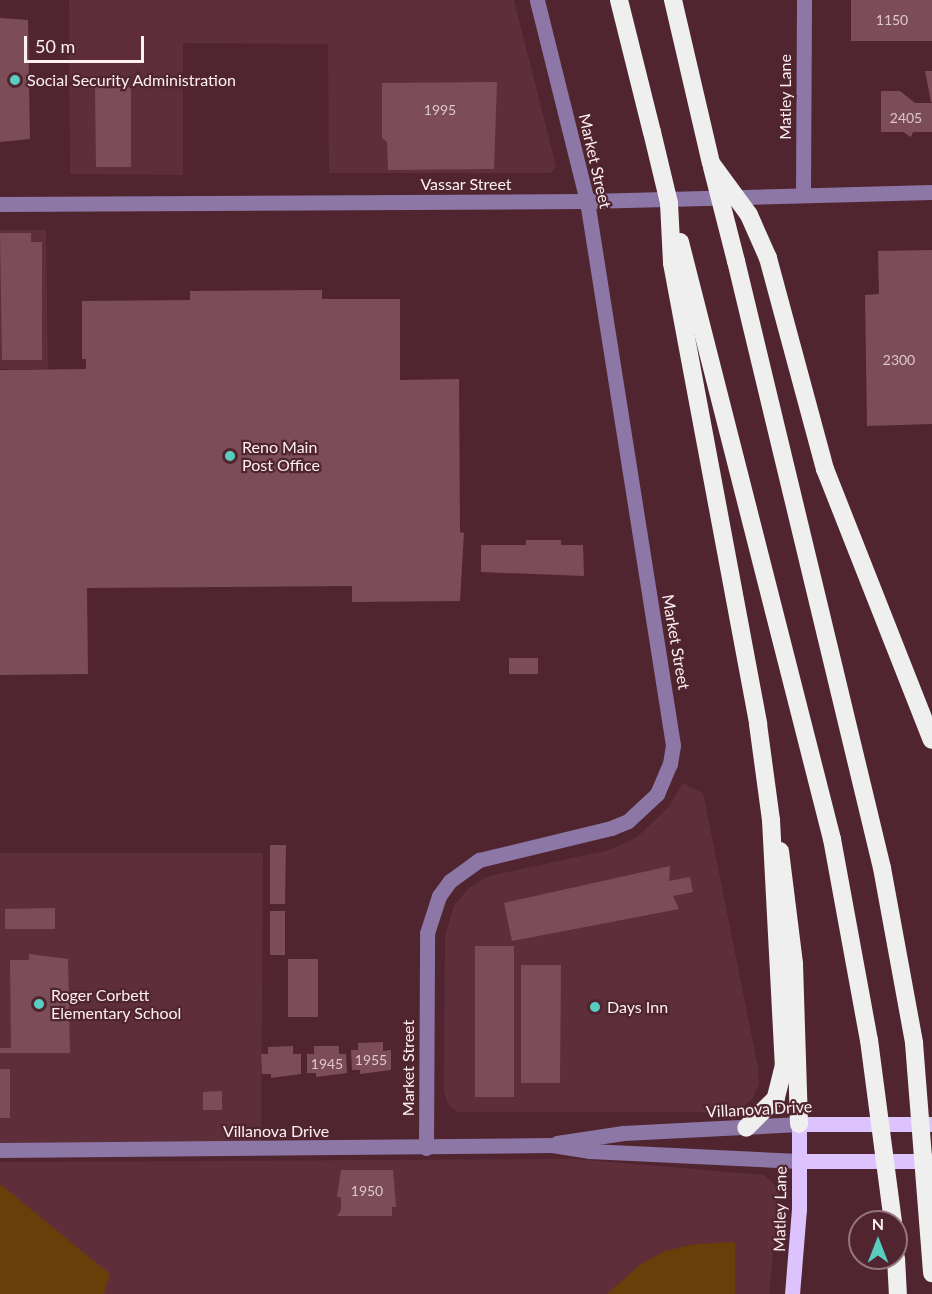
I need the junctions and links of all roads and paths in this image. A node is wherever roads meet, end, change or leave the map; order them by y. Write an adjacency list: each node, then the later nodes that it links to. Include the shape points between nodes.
1 (537, 0): 8 (street, Market Street)
2 (619, 0): 10 (highway, bridge, via 669,203)
3 (674, 0): 5 (highway)
4 (804, 0): 7 (street, Matley Lane)
5 (711, 163): 11 (highway, bridge, via 749,215 768,258 825,469); 23 (highway, bridge, via 882,868 914,1043)
6 (932, 192): 7 (street, Vassar Street)
7 (803, 194): 8 (street, Vassar Street)
8 (587, 201): 9 (street, Vassar Street); 17 (street, Market Street, via 672,726 670,764 657,794 628,820 610,828 479,860 450,881 439,896 427,933)
9 (0, 204)
10 (678, 262): 12 (highway); 21 (highway, bridge, via 832,838 869,1040)
11 (932, 740)
12 (771, 820): 14 (highway, via 785,876 790,923); 15 (highway, via 784,1065 776,1098)
13 (932, 1124): 14 (main road, Villanova Drive)
14 (799, 1125): 15 (street, Villanova Drive); 19 (main road, Matley Lane)
15 (746, 1128): 16 (street, Villanova Drive, via 623,1133)
16 (552, 1145): 17 (street, Villanova Drive); 19 (street, Villanova Drive, via 589,1151)
17 (426, 1148): 18 (street, Villanova Drive)
18 (0, 1150)
19 (799, 1161): 20 (main road, Villanova Drive); 24 (main road, Matley Lane)
20 (932, 1161)
21 (890, 1210)
22 (897, 1270): 25 (highway)
23 (932, 1273)
24 (792, 1294)
25 (898, 1294)

